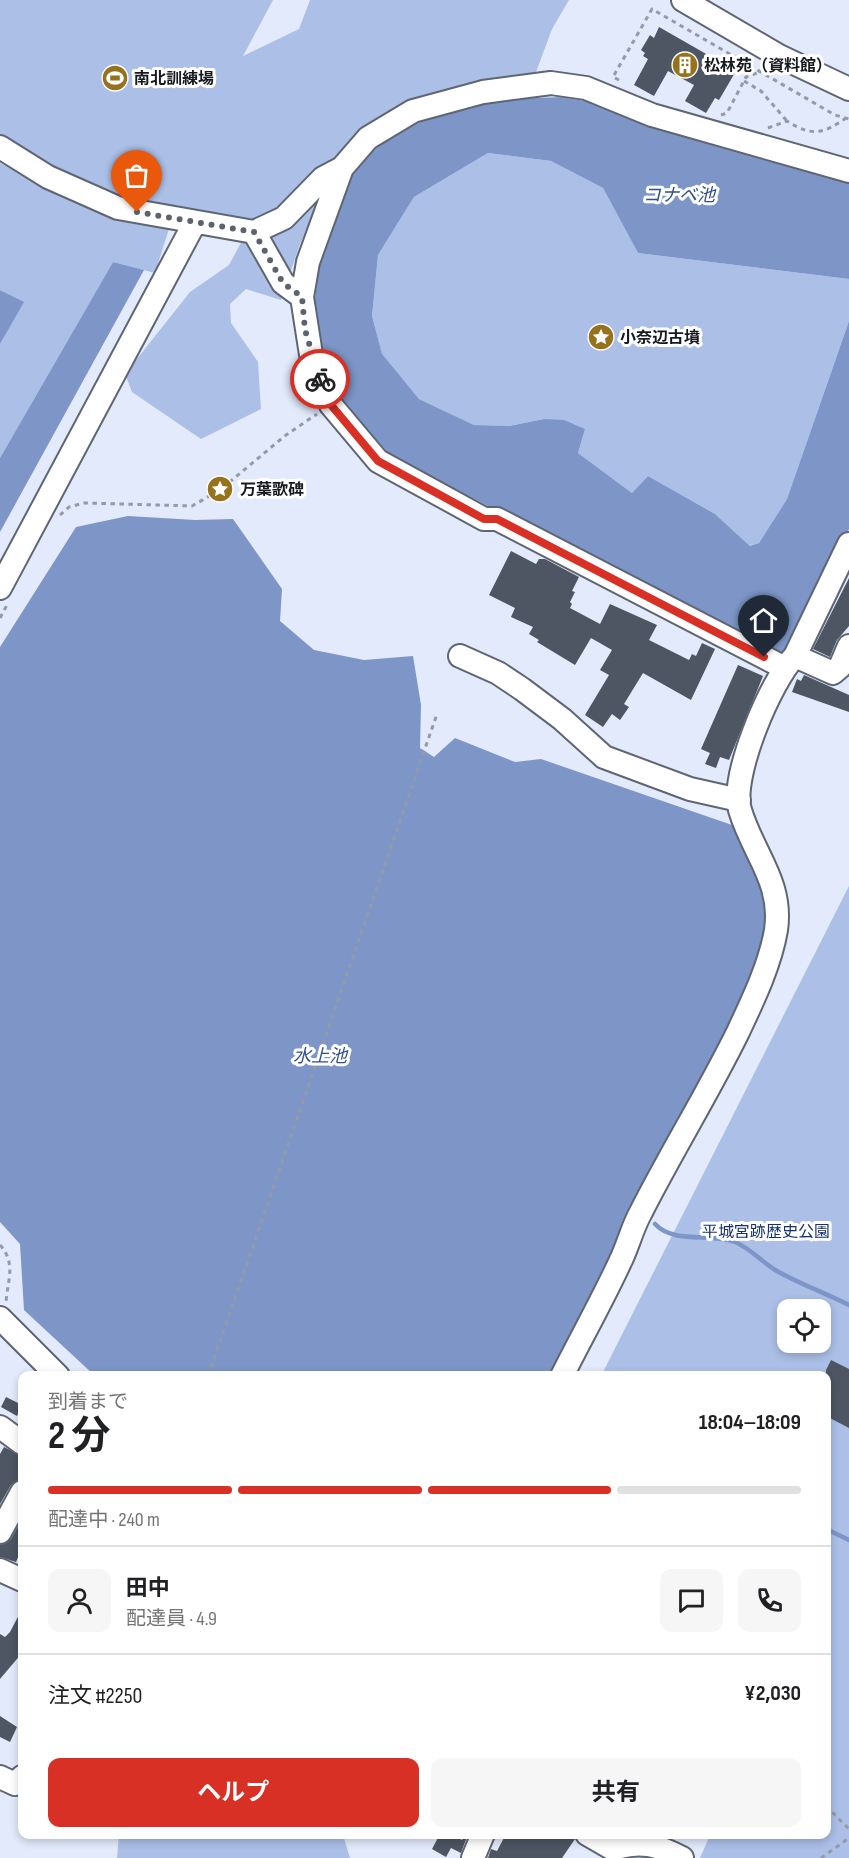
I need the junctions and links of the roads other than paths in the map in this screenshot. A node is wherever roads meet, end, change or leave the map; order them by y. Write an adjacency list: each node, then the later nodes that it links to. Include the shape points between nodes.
1 (683, 0): 2 (street, via 779,56)
2 (849, 89)
3 (0, 147): 6 (street, via 48,177 118,208)
4 (342, 168): 5 (street, via 368,138 413,111 483,92 551,83 586,88 652,115); 7 (street, via 323,178 284,218); 8 (street, via 308,262)
5 (849, 171)
6 (195, 222): 7 (street); 10 (street)
7 (254, 232): 8 (street, via 283,283)
8 (302, 297): 13 (street, via 312,361 331,405 378,461 484,519 497,519)
9 (849, 544): 13 (street)
10 (6, 593)
11 (849, 646): 14 (street)
12 (460, 656): 15 (street, via 522,689 604,757 690,789)
13 (789, 662): 14 (street, via 833,673); 15 (street, via 748,744)
14 (844, 668)
15 (739, 800): 18 (street, via 751,839 773,883 778,914 773,948 713,1082 639,1214 621,1261)
16 (3, 1312): 17 (street)
17 (54, 1371)
18 (565, 1371)
19 (0, 1427): 20 (street)
20 (18, 1440)
21 (18, 1498): 22 (street)
22 (0, 1532)
23 (0, 1570): 24 (street)
24 (18, 1579)
25 (0, 1778): 26 (street, via 15,1784)
26 (18, 1781)
27 (481, 1839): 30 (street)
28 (600, 1839): 29 (street)
29 (621, 1847): 31 (street, via 642,1843)
30 (473, 1858)
31 (682, 1858)

